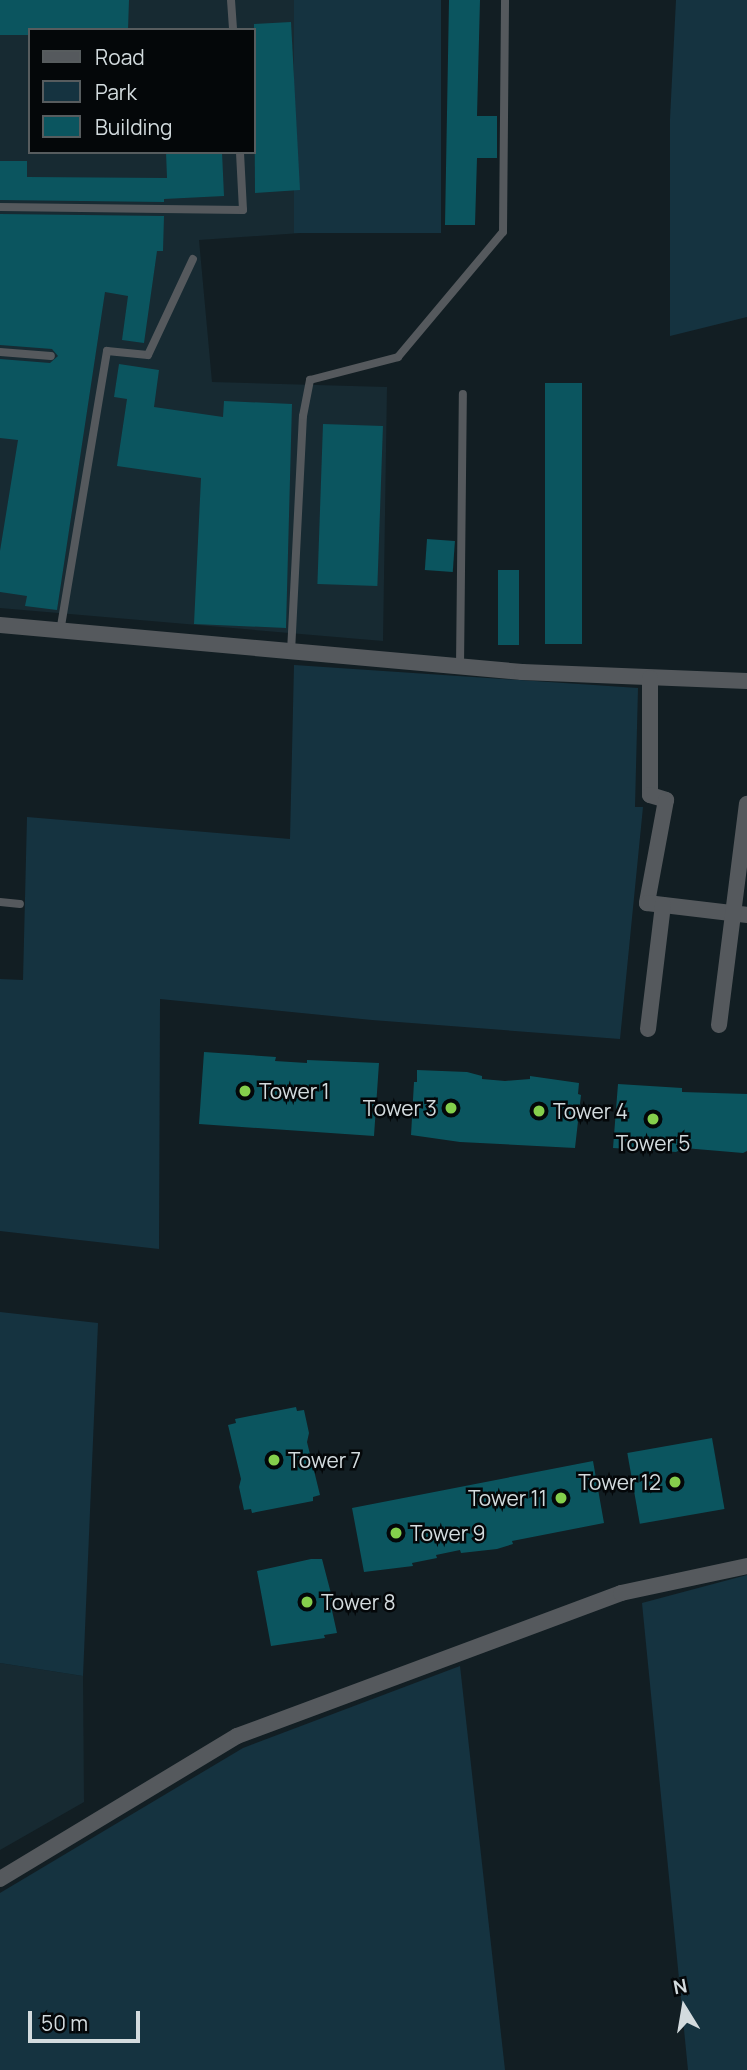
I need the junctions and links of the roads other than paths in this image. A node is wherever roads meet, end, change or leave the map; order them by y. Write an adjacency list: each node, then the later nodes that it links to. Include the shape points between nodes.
1 (232, 0): 3 (lane)
2 (505, 0): 12 (lane, via 503,232 398,357 310,380 303,416)
3 (233, 28)
4 (240, 154): 5 (lane, via 243,210)
5 (0, 207)
6 (193, 259): 11 (lane, via 148,355 107,351)
7 (0, 352): 8 (lane)
8 (51, 356)
9 (463, 394): 13 (lane)
10 (0, 625): 11 (street)
11 (60, 632): 12 (street)
12 (291, 652): 13 (street)
13 (460, 667): 14 (street)
14 (650, 678): 15 (street); 19 (street, via 650,795 666,800 647,903)
15 (747, 681)
16 (747, 804): 20 (street)
17 (0, 902): 18 (lane)
18 (20, 904)
19 (663, 905): 20 (street); 22 (street)
20 (740, 914): 21 (street)
21 (719, 1025)
22 (648, 1029)
23 (747, 1566): 24 (street, via 621,1593 237,1737)
24 (0, 1879)

